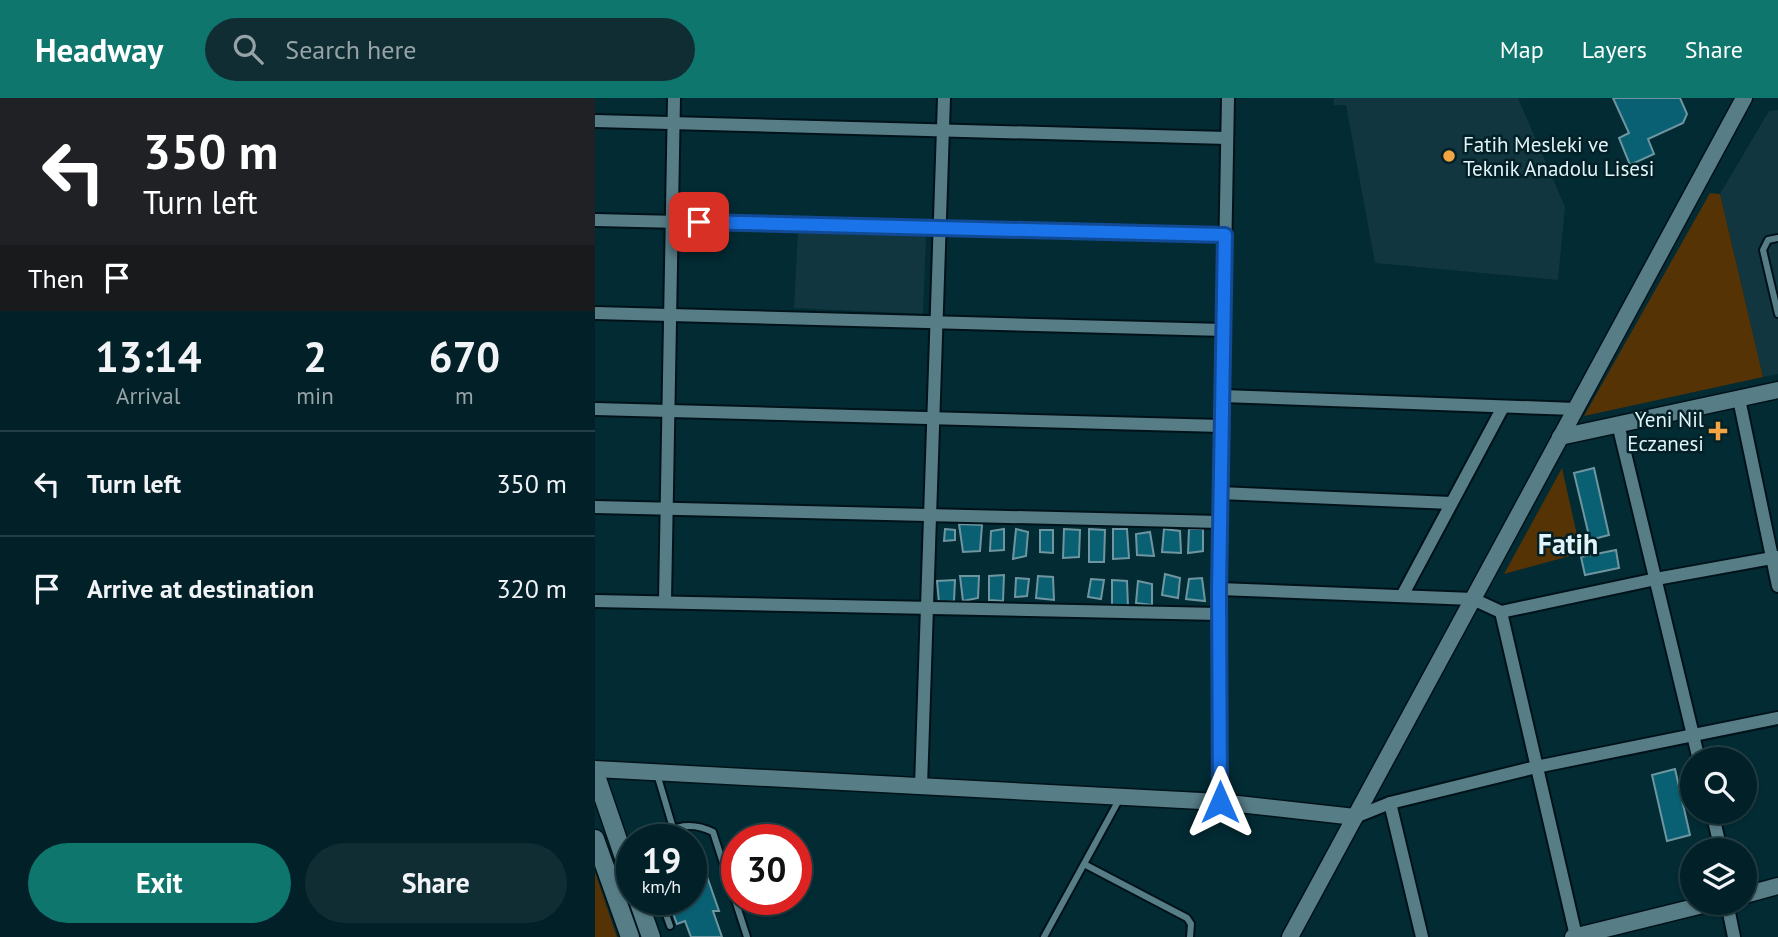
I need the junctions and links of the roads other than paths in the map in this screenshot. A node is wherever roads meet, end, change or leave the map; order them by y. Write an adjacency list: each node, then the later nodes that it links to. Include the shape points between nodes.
1 (674, 98): 6 (street)
2 (944, 98): 7 (street)
3 (1228, 98): 8 (street)
4 (1744, 98): 24 (street)
5 (595, 121): 6 (street)
6 (674, 123): 7 (street); 10 (street)
7 (943, 130): 8 (street); 11 (street)
8 (1227, 138): 12 (street)
9 (595, 220): 10 (street)
10 (672, 221): 11 (street); 16 (street)
11 (939, 229): 12 (street); 17 (street)
12 (1225, 235): 18 (street)
13 (1778, 238): 15 (lane, via 1768,240 1763,250)
14 (595, 313): 16 (street)
15 (1778, 314)
16 (669, 315): 17 (street); 25 (street)
17 (936, 323): 18 (street); 26 (street)
18 (1224, 330): 20 (street)
19 (1778, 390): 21 (street)
20 (1222, 396): 22 (street); 28 (street)
21 (1739, 399): 27 (street); 36 (street)
22 (1503, 407): 24 (street); 31 (street)
23 (595, 409): 25 (street)
24 (1575, 410): 29 (street)
25 (667, 411): 26 (street); 33 (street)
26 (933, 418): 28 (street); 34 (street)
27 (1619, 424): 29 (street); 37 (street)
28 (1222, 426): 30 (street)
29 (1560, 437): 41 (street)
30 (1220, 493): 31 (street); 35 (street)
31 (1451, 503): 40 (street)
32 (595, 507): 33 (street)
33 (665, 507): 34 (street); 43 (street)
34 (930, 514): 35 (street); 44 (street)
35 (1220, 522): 39 (street)
36 (1775, 558): 37 (street); 38 (street)
37 (1656, 579): 45 (street); 48 (street)
38 (1778, 586)
39 (1219, 589): 40 (street); 46 (street)
40 (1402, 596): 41 (street)
41 (1473, 599): 45 (street); 57 (street)
42 (595, 601): 43 (street)
43 (665, 601): 44 (street)
44 (927, 608): 46 (street); 53 (street)
45 (1501, 612): 50 (street)
46 (1219, 614): 55 (street)
47 (1778, 718): 48 (street)
48 (1694, 738): 49 (street); 50 (street)
49 (1696, 747)
50 (1536, 768): 56 (street); 77 (street)
51 (595, 771): 52 (street); 60 (main road)
52 (656, 773): 53 (street); 58 (lane)
53 (921, 786): 54 (street)
54 (1121, 797): 55 (street); 62 (lane)
55 (1220, 802): 57 (street)
56 (1390, 803): 57 (street); 76 (street)
57 (1355, 817): 75 (street)
58 (672, 824)
59 (707, 830): 72 (lane, via 713,832)
60 (616, 833)
61 (595, 839): 70 (main road)
62 (1084, 864): 73 (lane); 74 (lane, via 1187,918)
63 (1778, 887): 64 (street)
64 (1757, 892)
65 (1680, 911): 77 (street)
66 (643, 915): 71 (main road)
67 (666, 915): 69 (lane)
68 (1729, 915): 78 (street)
69 (670, 926)
70 (630, 937)
71 (651, 937)
72 (747, 937)
73 (1044, 937)
74 (1190, 937)
75 (1290, 937)
76 (1422, 937)
77 (1575, 937)
78 (1734, 937)

